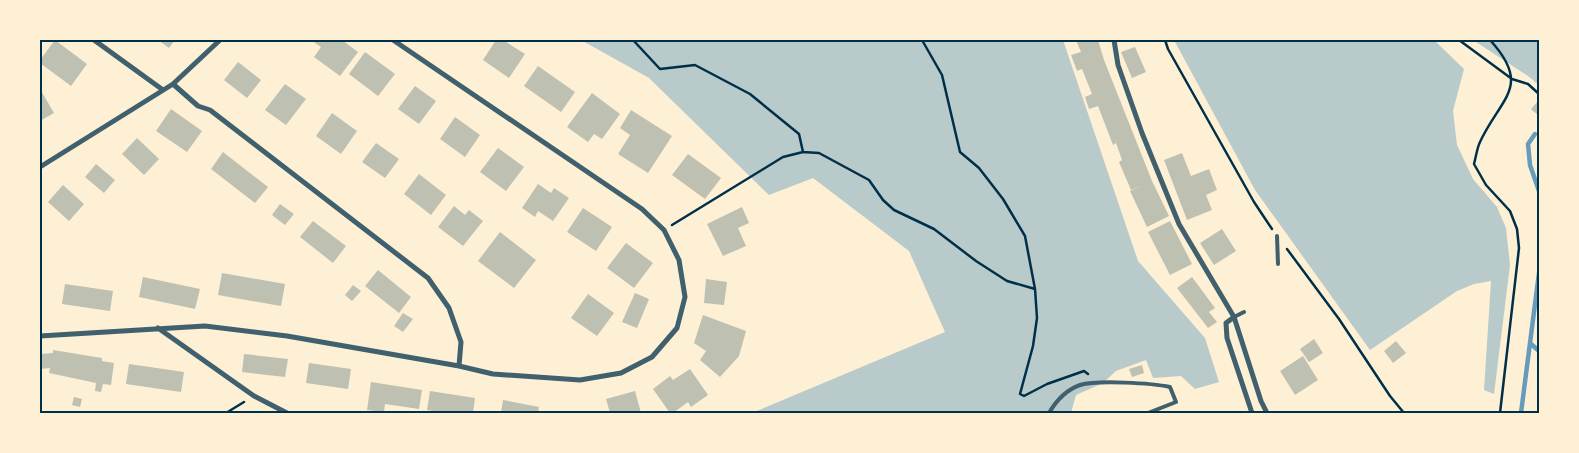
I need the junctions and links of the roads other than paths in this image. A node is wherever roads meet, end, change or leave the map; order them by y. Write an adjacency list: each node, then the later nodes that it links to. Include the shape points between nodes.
1 (94, 40): 6 (street)
2 (220, 40): 5 (street)
3 (393, 40): 14 (street, via 642,209 664,230 678,260 685,297 677,328 652,357 622,373 580,380 492,374)
4 (1114, 40): 11 (street, via 1118,65 1179,224)
5 (173, 84): 6 (street); 14 (street, via 428,278 448,308 458,333 461,342)
6 (163, 90): 7 (street)
7 (40, 167)
8 (1277, 236): 9 (lane)
9 (1278, 264)
10 (1244, 312): 11 (lane)
11 (1234, 317): 18 (street, via 1226,323 1227,338); 19 (street)
12 (158, 328): 13 (street); 14 (street, via 205,326 287,336); 15 (street, via 254,396)
13 (40, 336)
14 (459, 366)
15 (288, 413)
16 (1049, 413): 17 (lane, via 1057,400 1080,385 1155,384 1170,388 1176,402)
17 (1148, 413)
18 (1252, 413)
19 (1267, 413)

